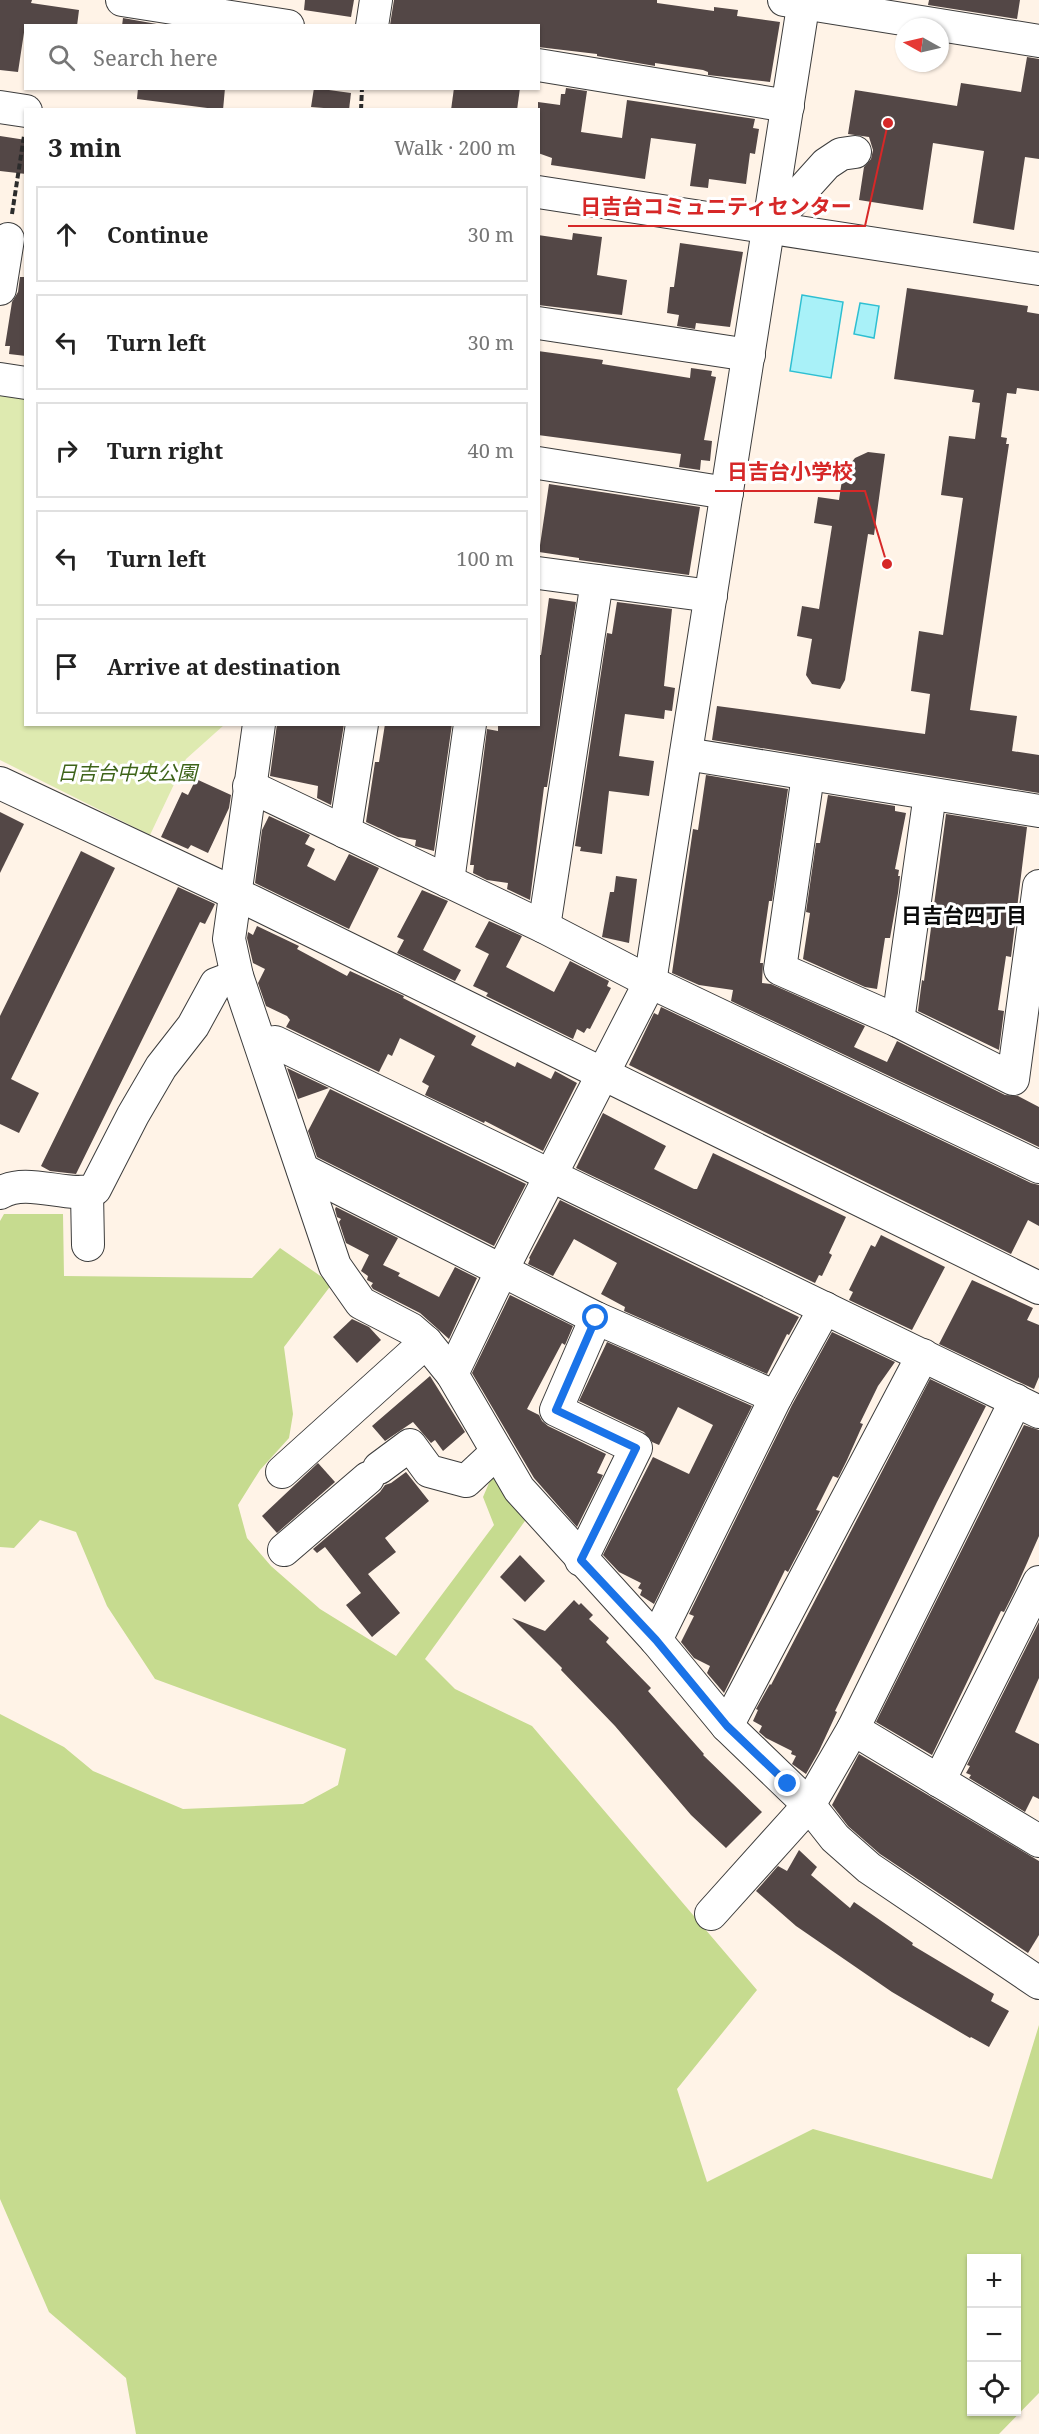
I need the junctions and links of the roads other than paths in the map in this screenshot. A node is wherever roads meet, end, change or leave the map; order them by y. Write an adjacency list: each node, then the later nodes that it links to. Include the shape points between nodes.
1 (122, 0): 5 (street)
2 (376, 0): 6 (street)
3 (797, 1): 4 (street); 9 (street)
4 (930, 12): 7 (street)
5 (275, 24)
6 (372, 24)
7 (1039, 41)
8 (540, 65): 9 (street)
9 (788, 106): 14 (street)
10 (0, 107): 11 (street)
11 (24, 111)
12 (855, 152): 14 (street, via 841,154 826,164)
13 (540, 192): 14 (street)
14 (769, 227): 16 (street); 19 (street)
15 (11, 239): 17 (street)
16 (1039, 269)
17 (0, 289)
18 (540, 322): 19 (street)
19 (748, 355): 23 (street)
20 (0, 379): 21 (street)
21 (24, 383)
22 (540, 463): 23 (street)
23 (727, 493): 26 (street)
24 (540, 573): 25 (street)
25 (597, 581): 26 (street); 40 (street)
26 (711, 596): 30 (street)
27 (259, 726): 33 (street)
28 (362, 726): 36 (street)
29 (470, 726): 37 (street)
30 (686, 754): 31 (street); 42 (street)
31 (808, 775): 34 (street); 43 (street, via 780,969)
32 (0, 783): 38 (street)
33 (249, 786): 36 (street); 38 (street)
34 (930, 794): 35 (street); 43 (street)
35 (1039, 811)
36 (345, 832): 37 (street)
37 (448, 881): 40 (street)
38 (235, 893): 41 (street, via 229,948); 45 (street)
39 (1038, 901): 43 (street, via 1013,1079)
40 (544, 927): 42 (street)
41 (237, 976): 44 (street); 50 (street, via 216,984 193,1026 161,1067 94,1190)
42 (650, 982): 45 (street); 46 (street)
43 (898, 1022)
44 (261, 1045): 47 (street); 48 (street, via 274,1042)
45 (603, 1074): 48 (street); 53 (street)
46 (1039, 1167)
47 (303, 1170): 52 (street); 56 (street, via 335,1266 362,1303 411,1329)
48 (551, 1175): 52 (street); 54 (street)
49 (0, 1193): 50 (street, via 7,1188 40,1187)
50 (87, 1193): 51 (street)
51 (88, 1245)
52 (502, 1270): 55 (street); 58 (street)
53 (1039, 1288)
54 (825, 1308): 57 (street); 59 (street)
55 (596, 1318): 59 (street); 64 (street, via 556,1410 636,1448)
56 (426, 1342): 58 (street); 62 (street)
57 (923, 1354): 60 (street); 67 (street)
58 (452, 1374): 61 (street)
59 (776, 1397): 66 (street)
60 (1027, 1406): 68 (street)
61 (496, 1452): 63 (street, via 466,1481 429,1471 410,1445); 64 (street, via 519,1489)
62 (282, 1472)
63 (284, 1550)
64 (581, 1560): 66 (street)
65 (1039, 1582): 69 (street)
66 (656, 1640): 67 (street)
67 (727, 1726): 70 (street)
68 (853, 1730): 69 (street); 70 (street)
69 (939, 1780): 71 (street)
70 (809, 1805): 72 (street); 73 (street, via 835,1838 869,1868)
71 (1036, 1832)
72 (711, 1914)
73 (1039, 1983)

